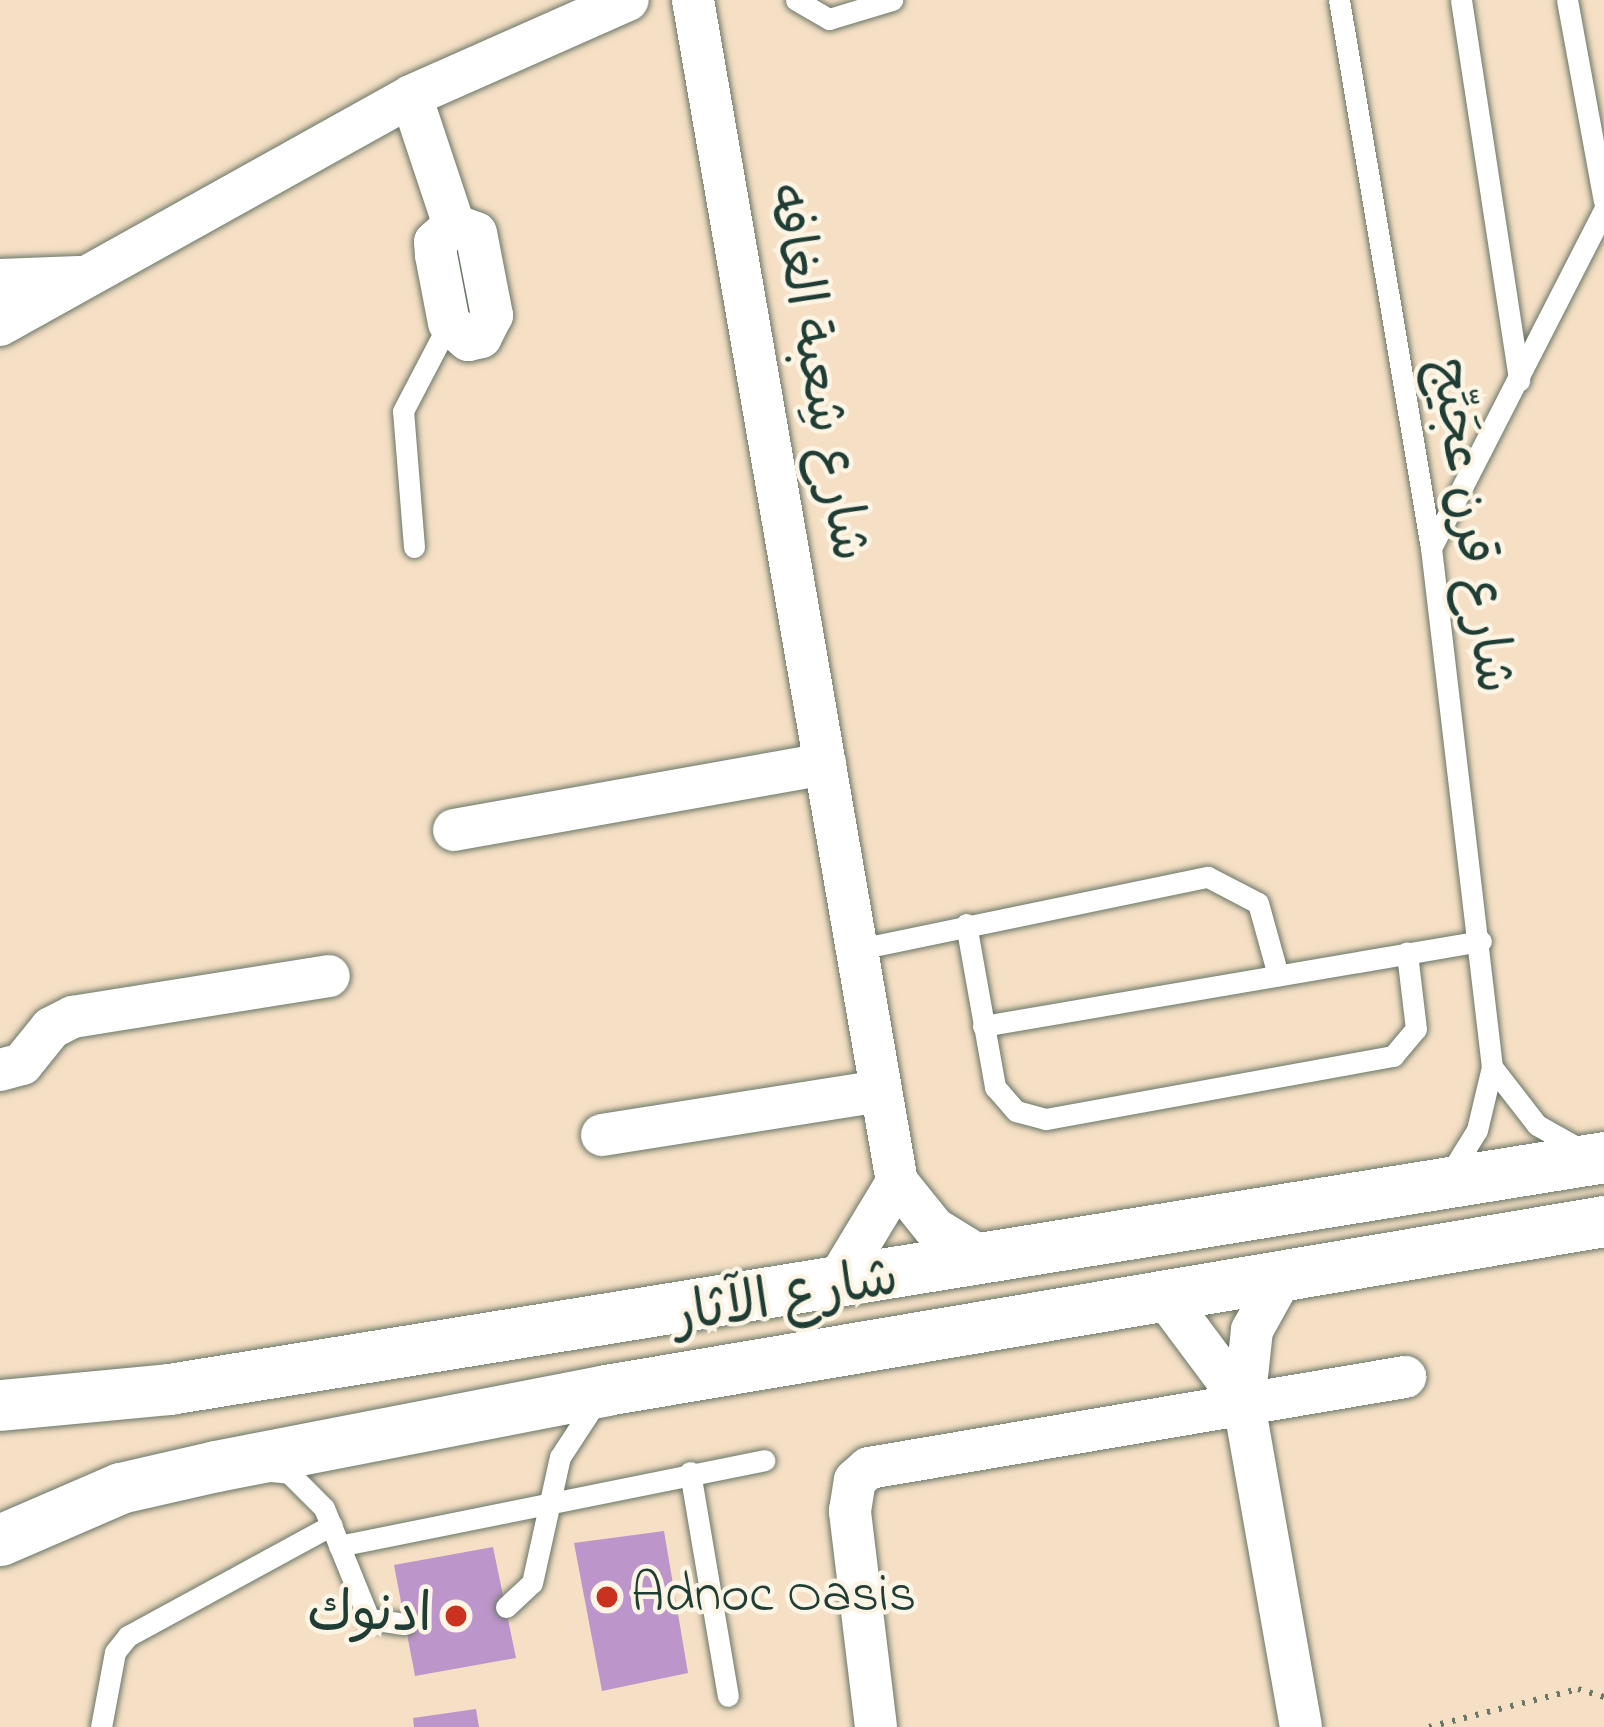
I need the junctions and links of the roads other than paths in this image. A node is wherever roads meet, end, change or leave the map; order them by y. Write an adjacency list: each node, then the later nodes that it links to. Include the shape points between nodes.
1 (628, 0): 8 (street)
2 (693, 0): 17 (street, شارع شِعبة الغافه)
3 (796, 0): 4 (lane, via 830,19)
4 (892, 0)
5 (1340, 0): 16 (lane, شارع قرن عجَيِّج)
6 (1461, 0): 14 (lane)
7 (1567, 0): 9 (lane)
8 (411, 96): 10 (street); 12 (street, via 454,225 476,233 492,315 481,337 455,334)
9 (1604, 206): 14 (lane)
10 (86, 275): 11 (street); 13 (street)
11 (0, 280)
12 (448, 323): 15 (lane, via 403,411)
13 (0, 325)
14 (1519, 381): 16 (lane)
15 (414, 547)
16 (1431, 548): 20 (lane, شارع قرن عجَيِّج)
17 (825, 764): 18 (street); 21 (street, شارع شِعبة الغافه)
18 (454, 830)
19 (966, 924): 21 (lane); 23 (lane, via 1208,877 1258,903); 25 (lane)
20 (1480, 941): 22 (lane); 26 (lane, شارع قرن عجَيِّج)
21 (859, 949): 28 (street, شارع شِعبة الغافه)
22 (1407, 953): 23 (lane); 25 (lane, via 1415,1029 1393,1056 1062,1118 1031,1118 1004,1100)
23 (1278, 975): 25 (lane)
24 (328, 976): 27 (street, via 73,1016 22,1064)
25 (983, 1026)
26 (1492, 1067): 30 (lane, via 1537,1125); 31 (lane, شارع قرن عجَيِّج, via 1477,1130)
27 (0, 1070)
28 (879, 1091): 29 (street); 32 (street, شارع شِعبة الغافه)
29 (602, 1135)
30 (1604, 1157): 31 (street, شارع الآثار)
31 (1446, 1179): 34 (street, شارع الآثار)
32 (897, 1182): 34 (street, شارع شِعبة الغافه, via 934,1228); 36 (street)
33 (1604, 1221): 35 (street, شارع الآثار)
34 (984, 1259): 36 (street, شارع الآثار)
35 (1281, 1278): 37 (street, شارع الآثار); 41 (street, via 1252,1330)
36 (836, 1283): 40 (street, شارع الآثار, via 106,1398)
37 (1166, 1298): 39 (street, شارع الآثار); 41 (street)
38 (1405, 1377): 41 (street)
39 (606, 1390): 43 (street, شارع الآثار); 45 (lane, via 568,1436)
40 (0, 1405)
41 (1244, 1405): 52 (street, via 869,1468 850,1493); 53 (street)
42 (764, 1460): 44 (lane)
43 (216, 1466): 46 (lane, via 289,1473 312,1491); 47 (street, شارع الآثار, via 120,1488)
44 (690, 1472): 45 (lane); 50 (lane)
45 (549, 1498): 46 (lane); 48 (lane, via 532,1582)
46 (335, 1536): 49 (lane, via 358,1606 370,1619); 51 (lane, via 128,1636 115,1652)
47 (0, 1540)
48 (506, 1607)
49 (405, 1624)
50 (728, 1696)
51 (100, 1727)
52 (876, 1727)
53 (1301, 1727)

